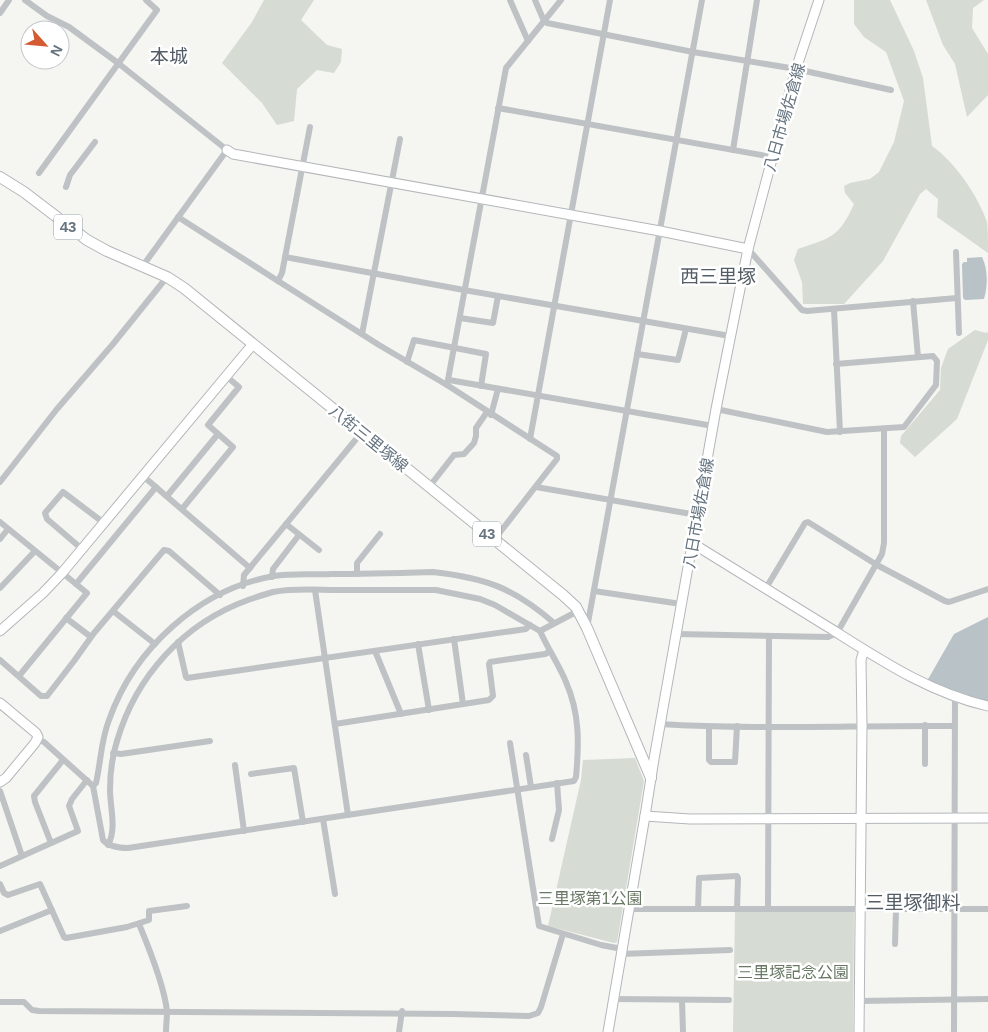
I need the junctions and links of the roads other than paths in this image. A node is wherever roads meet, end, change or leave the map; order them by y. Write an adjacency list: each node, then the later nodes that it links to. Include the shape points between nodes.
1 (10, 0): 11 (street)
2 (25, 0): 17 (street)
3 (146, 0): 17 (street, via 157,10)
4 (510, 0): 14 (street)
5 (535, 0): 12 (street)
6 (562, 0): 12 (street)
7 (610, 0): 13 (street)
8 (702, 0): 15 (street)
9 (757, 0): 16 (street)
10 (818, 0): 18 (street, 八日市場佐倉線)
11 (0, 13)
12 (544, 21): 13 (street); 14 (street)
13 (604, 34): 15 (street); 21 (street)
14 (528, 41): 20 (street, via 506,68)
15 (693, 52): 16 (street); 24 (street)
16 (747, 61): 18 (street); 27 (street)
17 (118, 63): 26 (street); 30 (street)
18 (796, 69): 19 (street); 28 (street, 八日市場佐倉線)
19 (891, 90)
20 (498, 108): 21 (street); 34 (street)
21 (588, 124): 24 (street); 35 (street)
22 (310, 127): 29 (street)
23 (400, 139): 32 (street)
24 (677, 140): 27 (street); 37 (street)
25 (95, 142): 33 (street, via 70,176)
26 (226, 150): 29 (street); 36 (street)
27 (732, 150): 28 (street)
28 (772, 157): 38 (street, 八日市場佐倉線)
29 (302, 166): 32 (street); 40 (street)
30 (39, 173)
31 (0, 177): 41 (main road, 八街三里塚線 / 43, via 87,240)
32 (392, 182): 34 (street); 42 (street)
33 (66, 187)
34 (481, 198): 35 (street); 45 (street)
35 (572, 214): 37 (street); 49 (street)
36 (178, 217): 41 (street); 44 (street)
37 (660, 231): 38 (street); 52 (street)
38 (748, 249): 50 (street, via 802,310); 56 (street, 八日市場佐倉線)
39 (956, 252): 47 (street)
40 (285, 257): 42 (street); 44 (street)
41 (142, 267): 43 (main road, 八街三里塚線 / 43)
42 (374, 273): 45 (street); 54 (street)
43 (167, 277): 57 (main road, 八街三里塚線 / 43); 78 (street)
44 (278, 281): 54 (street)
45 (464, 290): 46 (street); 51 (street)
46 (498, 296): 49 (street); 51 (street, via 493,323)
47 (957, 298): 48 (street); 55 (street)
48 (913, 301): 50 (street); 60 (street)
49 (555, 306): 52 (street); 67 (street)
50 (834, 309): 62 (street)
51 (460, 318): 58 (street)
52 (643, 321): 53 (street); 59 (street)
53 (686, 329): 56 (street); 59 (street, via 678,360)
54 (362, 334): 61 (street)
55 (959, 334)
56 (730, 336): 68 (street, 八日市場佐倉線)
57 (253, 344): 63 (street); 73 (main road, 八街三里塚線 / 43)
58 (455, 347): 61 (street, via 414,340); 64 (street); 65 (street, via 486,354)
59 (638, 354): 69 (street)
60 (918, 357): 62 (street); 72 (street, via 933,356 937,361 936,385 904,427)
61 (407, 362): 64 (street)
62 (836, 364): 74 (street)
63 (226, 376): 75 (street, via 239,387 208,425); 77 (street)
64 (448, 383): 65 (street); 70 (street)
65 (481, 386): 66 (street)
66 (498, 389): 67 (street); 70 (street)
67 (539, 396): 69 (street); 76 (street)
68 (716, 409): 71 (street, 八日市場佐倉線); 74 (street)
69 (627, 411): 71 (street); 83 (street)
70 (489, 414): 76 (street); 80 (street, via 476,428 474,444 464,454 454,455)
71 (714, 426): 85 (street, 八日市場佐倉線)
72 (884, 429): 74 (street); 98 (street, via 884,543)
73 (362, 432): 80 (main road, 八街三里塚線 / 43); 88 (street)
74 (840, 432)
75 (218, 434): 82 (street); 84 (street, via 234,447)
76 (530, 439): 81 (street, via 557,456)
77 (143, 476): 79 (street); 87 (street)
78 (0, 482)
79 (156, 487): 82 (street); 103 (street)
80 (429, 487): 93 (main road, 八街三里塚線 / 43)
81 (536, 487): 83 (street); 93 (street)
82 (166, 496): 84 (street)
83 (610, 500): 85 (street); 109 (street)
84 (182, 509): 99 (street)
85 (697, 515): 94 (street, 八日市場佐倉線)
86 (0, 522): 89 (street)
87 (104, 523): 95 (street); 95 (street, via 63,492 45,513 47,519)
88 (286, 524): 91 (street); 99 (street)
89 (8, 529): 92 (street); 97 (street)
90 (380, 534): 101 (street, via 357,563)
91 (299, 535): 96 (street); 102 (street, via 273,569)
92 (0, 538)
93 (494, 540): 113 (main road, 八街三里塚線 / 43, via 563,595)
94 (692, 543): 106 (street); 111 (street, 八日市場佐倉線)
95 (82, 549): 100 (street)
96 (319, 550)
97 (35, 551): 100 (street); 105 (street)
98 (877, 565): 106 (street, via 808,522); 107 (street, via 949,602); 120 (street)
99 (250, 568): 104 (street, via 243,577)
100 (62, 573): 103 (street); 116 (street, via 43,593)
101 (357, 574): 102 (street); 115 (street, via 433,572 463,576 506,589)
102 (272, 577): 104 (street)
103 (76, 584): 114 (street, via 87,593)
104 (243, 586): 110 (street)
105 (0, 588)
106 (766, 588): 120 (street)
107 (988, 589)
108 (315, 590): 117 (street, via 436,590 495,604); 125 (street, via 273,592 241,603 211,618); 131 (street)
109 (594, 591): 111 (street); 118 (street)
110 (220, 595): 112 (street, via 166,550); 126 (street, via 186,616)
111 (681, 604): 121 (street, 八日市場佐倉線)
112 (113, 611): 123 (street); 126 (street)
113 (578, 611): 115 (street); 118 (main road, 八街三里塚線 / 43)
114 (66, 618): 123 (street); 133 (street)
115 (554, 623): 119 (street)
116 (2, 625)
117 (530, 625): 119 (street); 124 (street, via 526,629)
118 (587, 628): 157 (main road, 八街三里塚線 / 43)
119 (540, 631): 130 (street)
120 (837, 632): 122 (street, via 828,637); 128 (street)
121 (676, 634): 122 (street); 141 (street, 八日市場佐倉線)
122 (770, 636): 147 (street)
123 (92, 638): 133 (street, via 47,696 41,696)
124 (454, 639): 127 (street); 136 (street)
125 (178, 642): 131 (street, via 186,678); 151 (street, via 156,665 135,696)
126 (155, 644): 161 (street, via 115,704 105,731)
127 (418, 644): 129 (street); 138 (street)
128 (864, 650): 134 (street, via 924,684); 143 (street, via 861,660)
129 (375, 651): 131 (street); 139 (street)
130 (549, 652): 136 (street, via 490,662 492,699); 160 (street, via 567,683 578,727 576,777 574,781)
131 (324, 658): 140 (street)
132 (0, 660): 133 (street)
133 (19, 676)
134 (955, 697): 137 (street); 145 (street)
135 (0, 703): 148 (street, via 36,733)
136 (463, 704): 138 (street)
137 (988, 706)
138 (428, 710): 139 (street)
139 (401, 714): 140 (street)
140 (335, 724): 165 (street)
141 (660, 724): 146 (street); 157 (street, 八日市場佐倉線)
142 (737, 726): 146 (street); 146 (street, via 735,762 709,760); 147 (street)
143 (862, 726): 144 (street); 147 (street); 171 (street)
144 (925, 726): 145 (street); 154 (street)
145 (954, 726): 167 (street)
146 (709, 727)
147 (768, 727): 170 (street)
148 (38, 739): 153 (street); 159 (street)
149 (210, 741): 151 (street)
150 (510, 743): 163 (street)
151 (113, 753): 176 (street, via 110,788 113,832)
152 (526, 755): 162 (street)
153 (63, 760): 158 (street); 175 (street, via 34,796)
154 (925, 764)
155 (235, 765): 173 (street)
156 (251, 774): 172 (street, via 294,768)
157 (650, 778): 166 (street, 八日市場佐倉線)
158 (87, 780): 161 (street); 175 (street, via 69,806 78,831)
159 (0, 782)
160 (556, 783): 162 (street); 174 (street, via 559,810)
161 (93, 786): 176 (street, via 102,838)
162 (531, 787): 163 (street)
163 (517, 789): 165 (street); 193 (street, via 539,926)
164 (0, 792): 177 (street)
165 (348, 815): 169 (street)
166 (646, 816): 170 (street); 182 (street, 八日市場佐倉線)
167 (954, 818): 168 (street); 171 (street); 186 (street)
168 (988, 818)
169 (323, 819): 172 (street); 180 (street)
170 (768, 819): 171 (street); 185 (street)
171 (861, 819): 189 (street)
172 (303, 822): 173 (street)
173 (244, 830): 176 (street, via 128,848)
174 (552, 839)
175 (51, 843): 177 (street)
176 (108, 845)
177 (22, 856): 178 (street)
178 (0, 866)
179 (0, 884): 188 (street, via 8,895 40,884)
180 (335, 894)
181 (187, 906): 191 (street, via 149,910 150,919)
182 (629, 909): 183 (street); 196 (street, 八日市場佐倉線)
183 (698, 909): 184 (street); 184 (street, via 699,878 736,876)
184 (737, 909): 185 (street)
185 (768, 909): 189 (street)
186 (955, 909): 187 (street); 190 (street); 198 (street)
187 (988, 909)
188 (52, 910): 191 (street, via 66,938); 192 (street)
189 (860, 910): 190 (street); 202 (street)
190 (896, 910): 194 (street)
191 (138, 924): 204 (street)
192 (0, 931)
193 (563, 934): 196 (street); 205 (street, via 536,1014)
194 (895, 944)
195 (730, 950): 196 (street)
196 (622, 951): 197 (street, 八日市場佐倉線)
197 (613, 999): 200 (street); 208 (street, 八日市場佐倉線)
198 (954, 999): 199 (street); 202 (street); 211 (street)
199 (988, 999)
200 (682, 1000): 201 (street); 209 (street)
201 (729, 1000)
202 (859, 1001): 210 (street)
203 (0, 1002): 204 (street, via 24,1002 32,1010 39,1011)
204 (167, 1012): 205 (street); 206 (street)
205 (401, 1012): 207 (street)
206 (166, 1032)
207 (399, 1032)
208 (608, 1032)
209 (683, 1032)
210 (859, 1032)
211 (954, 1032)

